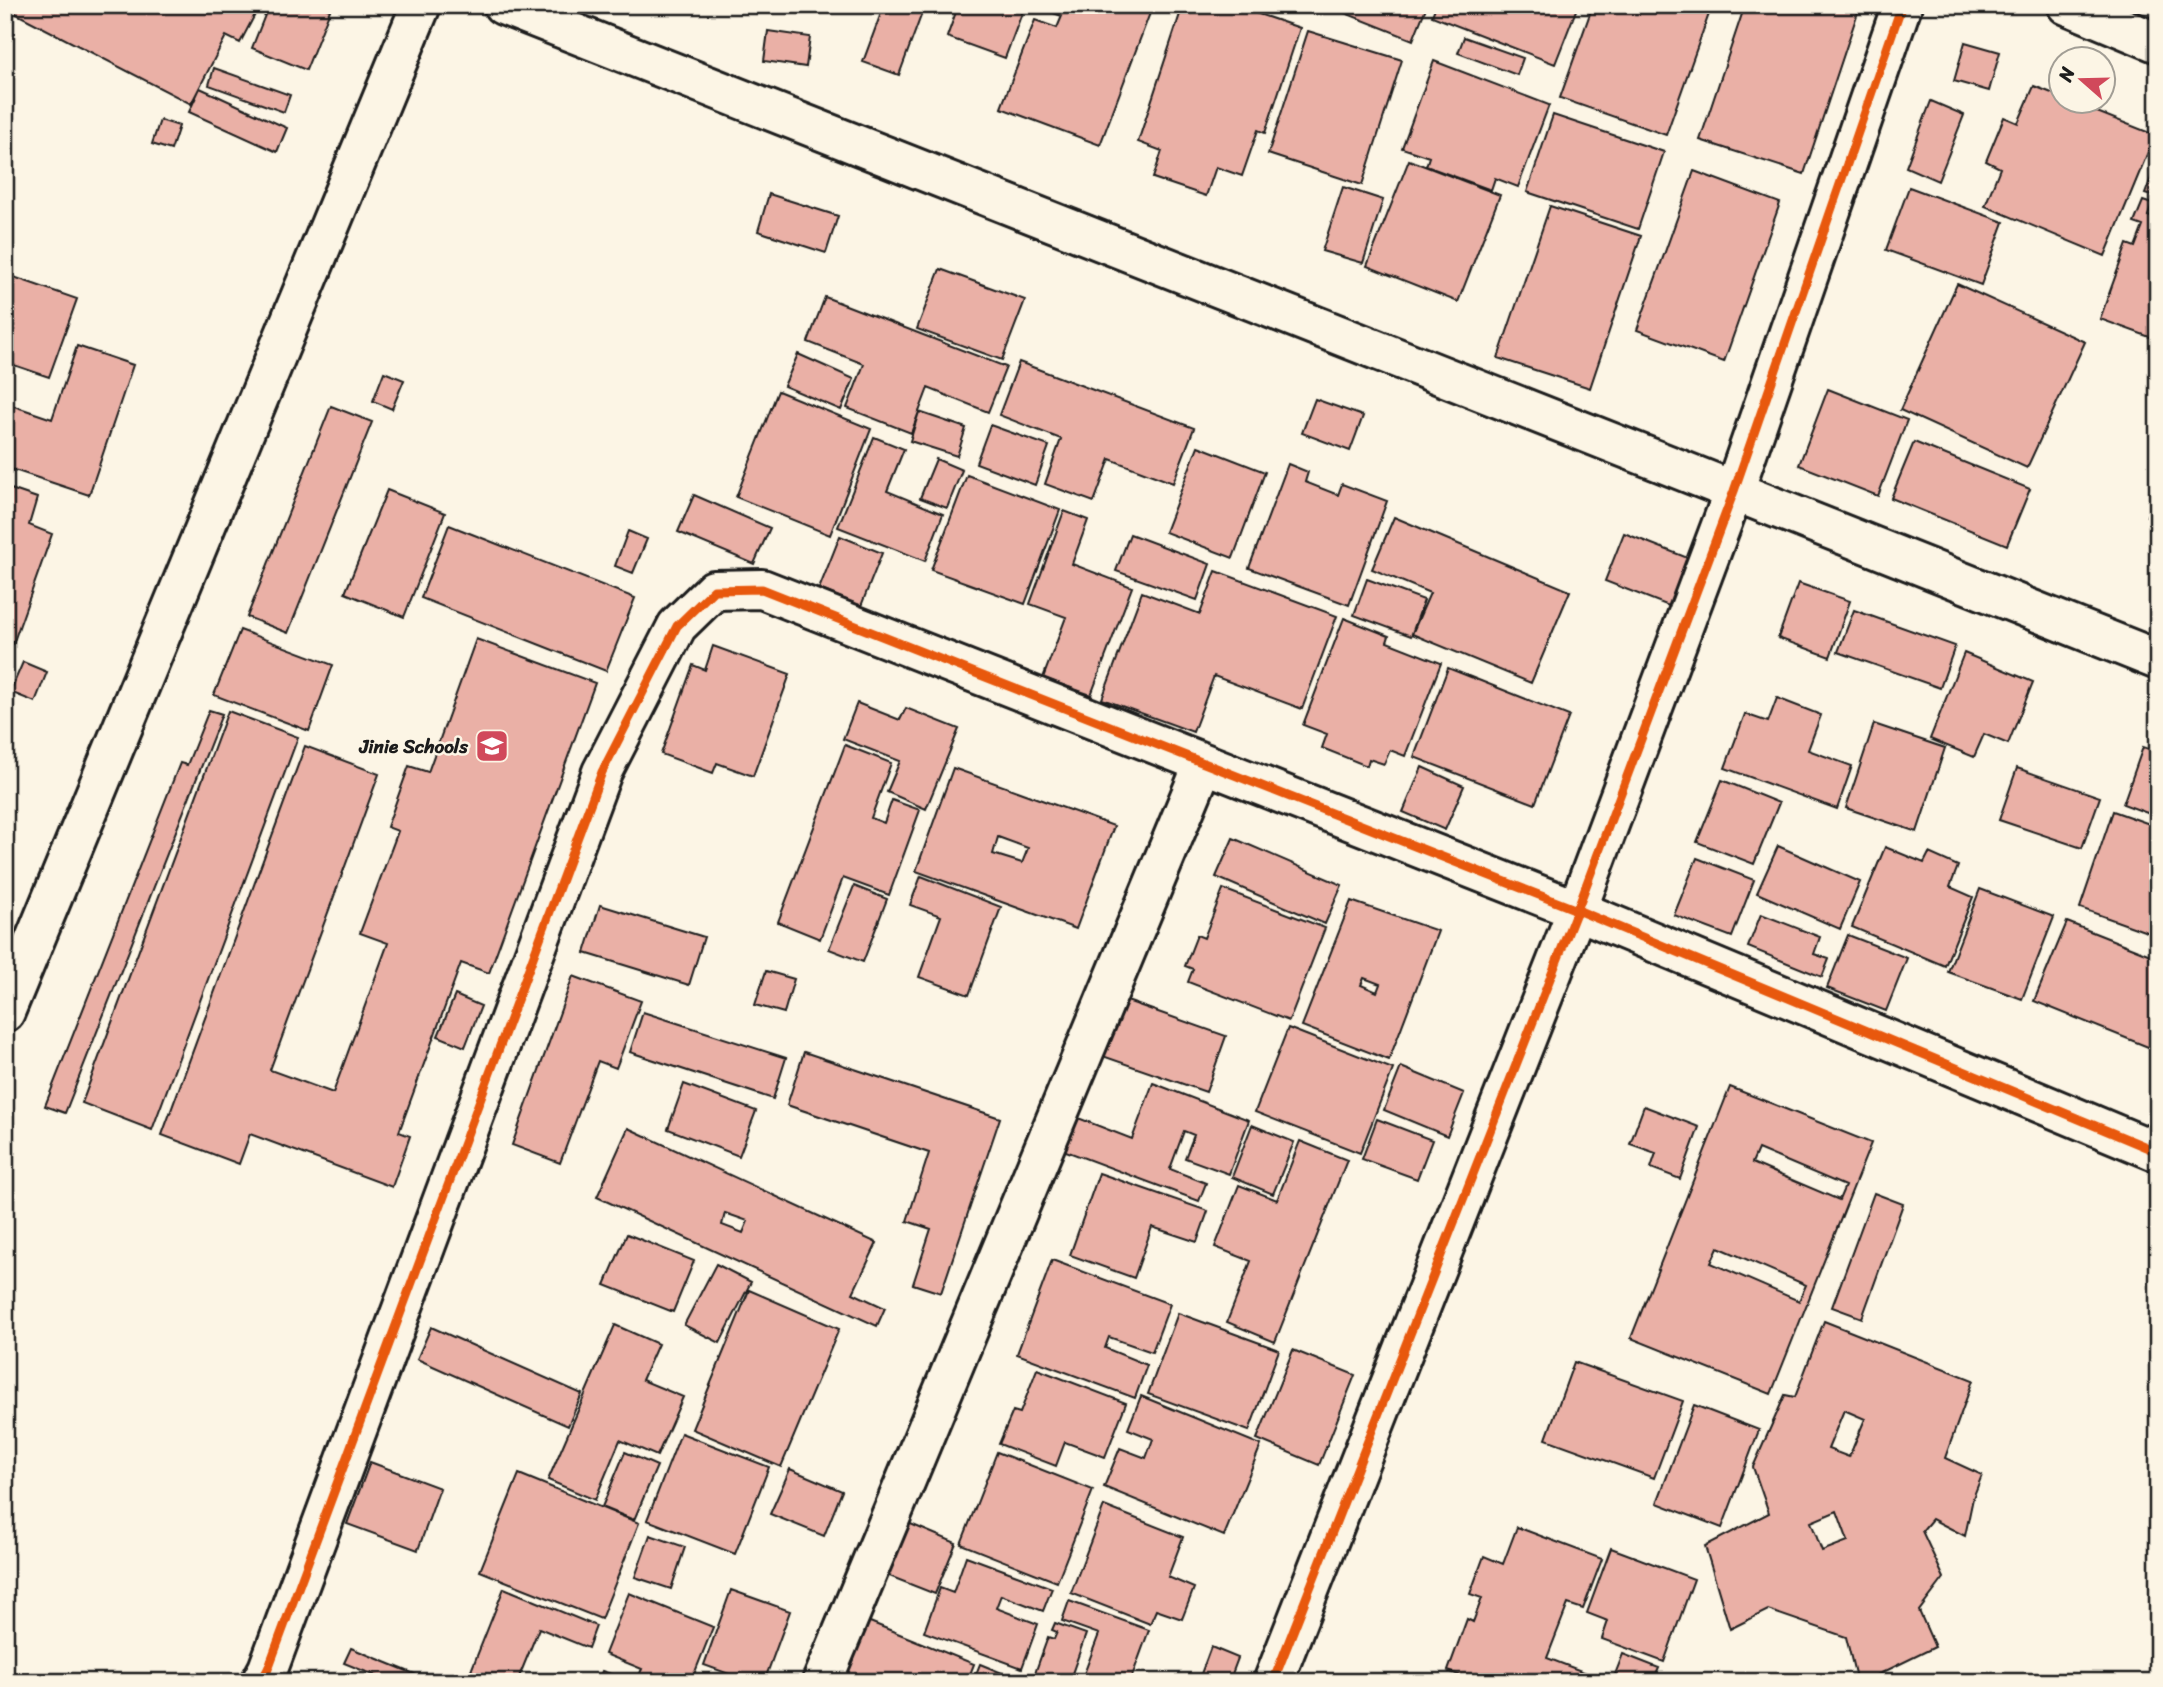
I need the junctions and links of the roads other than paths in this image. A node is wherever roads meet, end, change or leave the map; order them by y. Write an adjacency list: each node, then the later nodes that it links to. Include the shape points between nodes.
1 (421, 5): 10 (street)
2 (503, 5): 6 (street)
3 (1902, 5): 6 (street)
4 (2067, 5): 5 (street)
5 (2158, 43)
6 (1734, 491): 7 (street); 9 (street)
7 (2158, 660)
8 (1204, 763): 9 (street); 12 (street, via 762,589 714,590 677,626 602,772); 13 (street)
9 (1577, 910): 11 (street); 14 (street)
10 (5, 1013)
11 (2158, 1152)
12 (276, 1677)
13 (822, 1682)
14 (1273, 1682)

